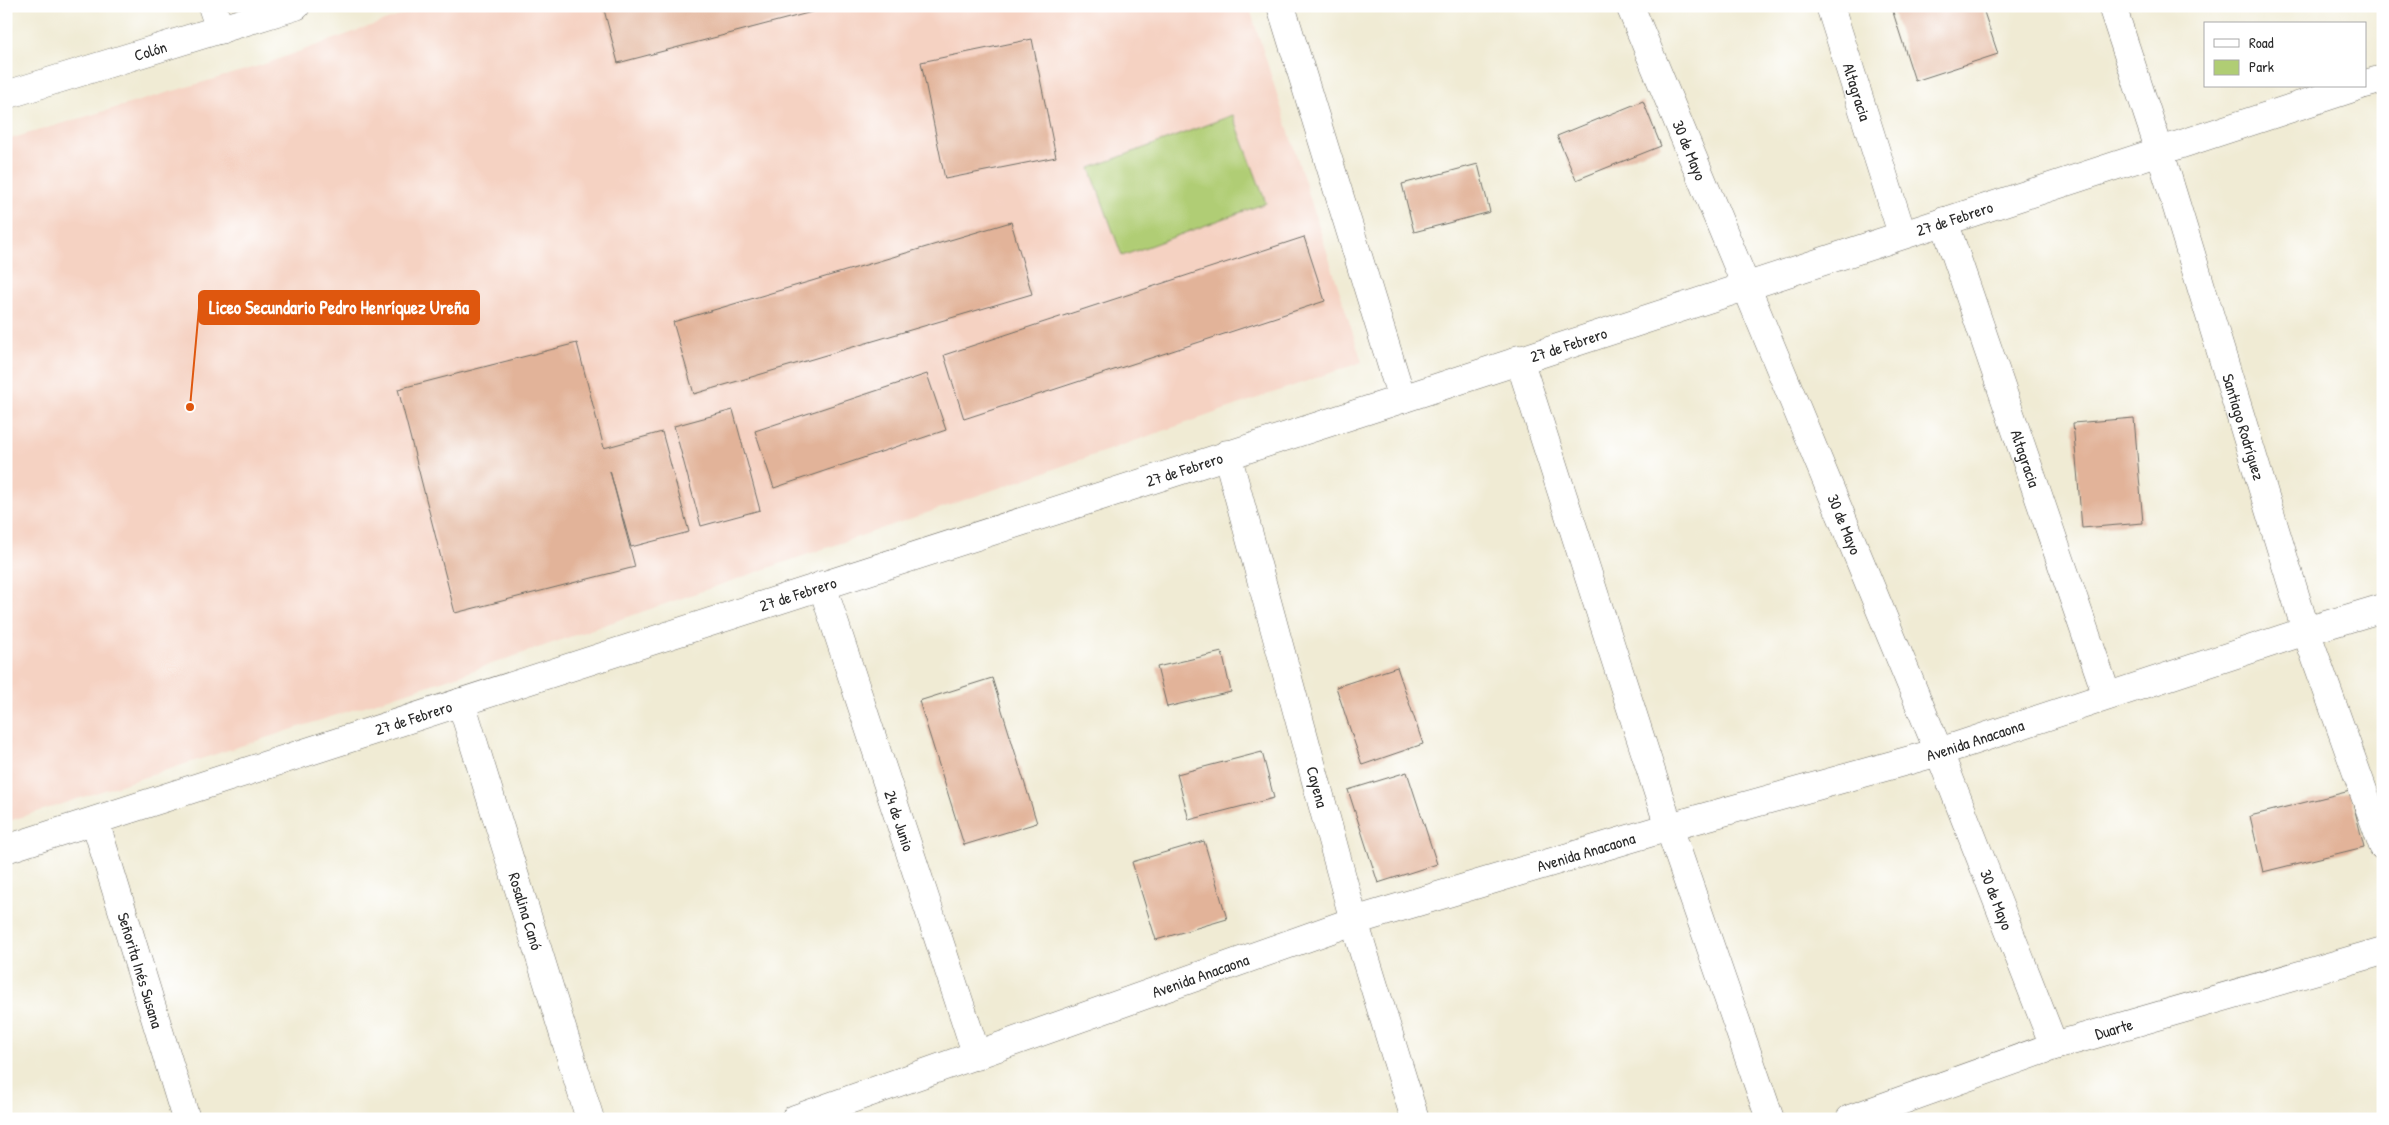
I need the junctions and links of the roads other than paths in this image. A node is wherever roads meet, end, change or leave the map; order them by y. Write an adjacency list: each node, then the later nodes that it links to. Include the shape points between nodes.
1 (296, 6): 6 (street, Colón)
2 (1281, 6): 16 (street)
3 (1630, 6): 14 (street, 30 de Mayo)
4 (1830, 6): 13 (street, Altagracia)
5 (2112, 6): 11 (street, Santiago Rodríguez)
6 (216, 18): 10 (street, Colón)
7 (2383, 79): 8 (street)
8 (2366, 84)
9 (2354, 88): 11 (street, 27 de Febrero)
10 (6, 95)
11 (2160, 152): 12 (street, 27 de Febrero); 20 (street, Santiago Rodríguez)
12 (1944, 221): 13 (street, 27 de Febrero); 21 (street, Altagracia)
13 (1902, 234): 14 (street, 27 de Febrero)
14 (1745, 288): 15 (street, 27 de Febrero); 23 (street, 30 de Mayo)
15 (1519, 359): 16 (street, 27 de Febrero); 25 (street)
16 (1402, 398): 17 (street, 27 de Febrero)
17 (1227, 454): 18 (street, 27 de Febrero); 28 (street, Cayena)
18 (822, 585): 22 (street, 27 de Febrero); 31 (street, 24 de Junio)
19 (2383, 608): 20 (street, Avenida Anacaona)
20 (2306, 631): 21 (street, Avenida Anacaona); 26 (street, Santiago Rodríguez)
21 (2107, 696): 23 (street, Avenida Anacaona)
22 (461, 702): 24 (street, 27 de Febrero); 33 (street, Rosalina Canó)
23 (1939, 752): 25 (street, Avenida Anacaona); 30 (street, 30 de Mayo)
24 (96, 821): 27 (street, 27 de Febrero); 32 (street, Señorita Inés Susana)
25 (1668, 827): 28 (street, Avenida Anacaona); 36 (street)
26 (2383, 846)
27 (6, 849)
28 (1354, 921): 31 (street, Avenida Anacaona); 35 (street, Cayena)
29 (2383, 951): 30 (street, Duarte)
30 (2054, 1046): 37 (street, Duarte)
31 (977, 1056): 34 (street, Avenida Anacaona)
32 (186, 1119)
33 (590, 1119)
34 (796, 1119)
35 (1414, 1119)
36 (1770, 1119)
37 (1850, 1119)

